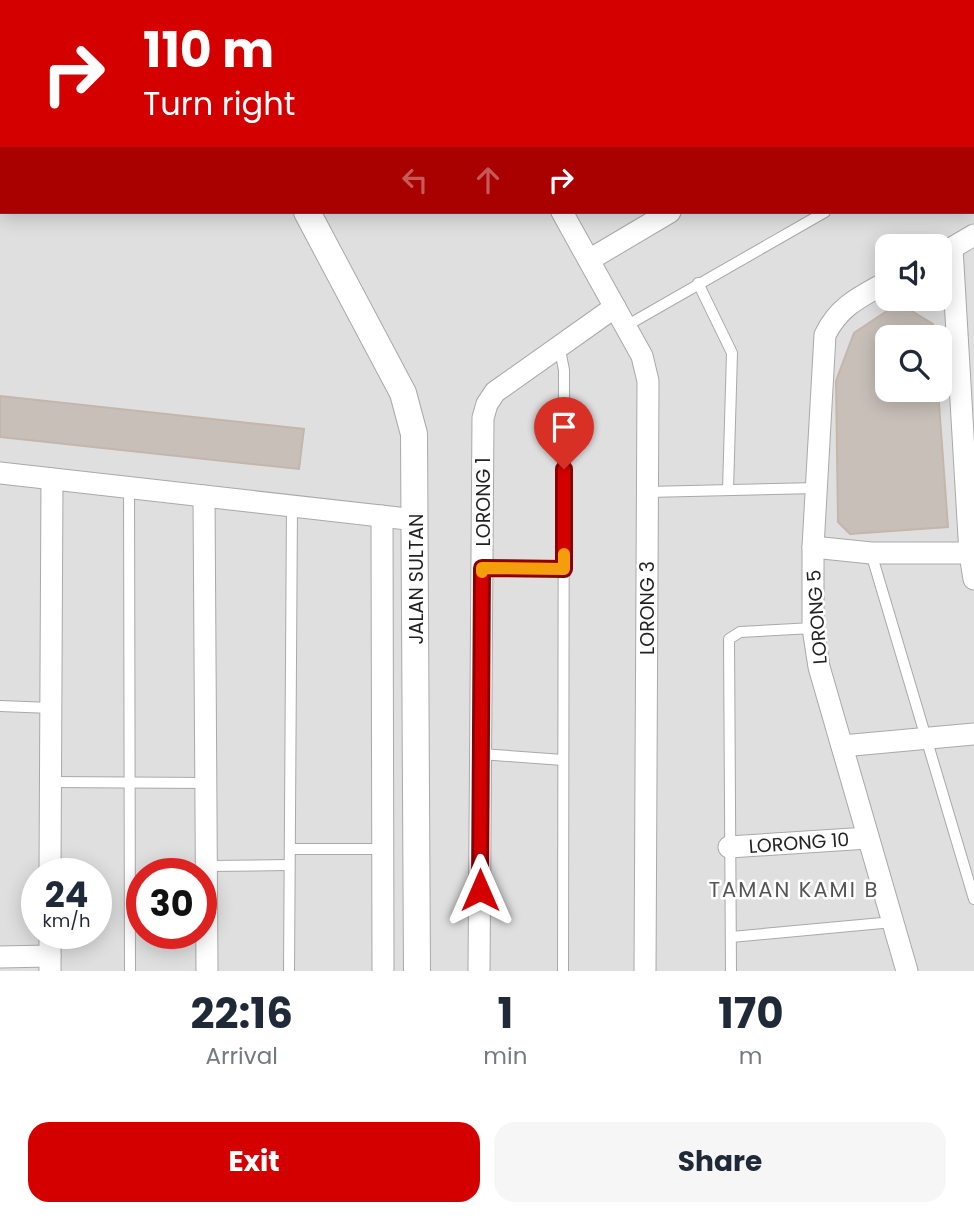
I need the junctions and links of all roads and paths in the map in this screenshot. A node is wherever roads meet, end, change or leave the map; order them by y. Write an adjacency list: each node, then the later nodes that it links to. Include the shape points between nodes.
1 (308, 214): 23 (street, JALAN SULTAN, via 403,393 414,434)
2 (563, 214): 7 (street, LORONG 3)
3 (667, 214): 7 (street)
4 (821, 214): 8 (lane)
5 (974, 235): 6 (street)
6 (952, 248)
7 (589, 260): 10 (street, LORONG 3)
8 (698, 283): 12 (lane); 18 (lane, via 732,353)
9 (875, 288): 17 (street, LORONG 5, via 846,304 825,335)
10 (615, 307): 12 (street, LORONG 3); 13 (street, LORONG 1)
11 (951, 311): 26 (street)
12 (626, 327): 19 (street, LORONG 3, via 642,356 648,381)
13 (559, 345): 27 (street, LORONG 1, via 495,392 487,404 483,418); 28 (lane, via 564,370)
14 (0, 473): 15 (street)
15 (52, 478): 16 (street); 32 (street)
16 (130, 487): 20 (street); 39 (lane)
17 (817, 488): 18 (lane); 24 (street, LORONG 5)
18 (728, 490): 19 (lane)
19 (648, 492): 62 (street, LORONG 3)
20 (204, 496): 21 (street); 40 (street)
21 (292, 506): 22 (street); 43 (lane)
22 (382, 516): 23 (street); 44 (street)
23 (416, 520): 59 (street, JALAN SULTAN)
24 (813, 547): 25 (street); 30 (street, LORONG 5)
25 (871, 553): 26 (street); 34 (lane)
26 (972, 554): 29 (street)
27 (482, 568): 28 (lane); 36 (street, LORONG 1)
28 (564, 569): 37 (lane)
29 (974, 579)
30 (813, 628): 35 (street, LORONG 5); 42 (lane, via 740,632 729,639)
31 (0, 706): 32 (lane)
32 (51, 708): 38 (street)
33 (974, 734): 34 (street)
34 (927, 738): 35 (street); 49 (lane)
35 (842, 746): 41 (street, LORONG 5)
36 (481, 754): 37 (lane); 60 (street, LORONG 1)
37 (563, 760): 61 (lane)
38 (50, 782): 39 (lane); 45 (street)
39 (130, 783): 40 (lane); 55 (lane)
40 (206, 783): 46 (street)
41 (869, 838): 42 (street, LORONG 10); 50 (street, LORONG 5)
42 (729, 847): 51 (lane)
43 (289, 849): 44 (lane); 47 (lane)
44 (383, 849): 58 (street)
45 (50, 858)
46 (206, 858)
47 (289, 865): 48 (lane); 57 (lane)
48 (217, 866)
49 (974, 899)
50 (893, 922): 51 (lane); 64 (street, LORONG 5)
51 (731, 937): 63 (lane)
52 (207, 949): 56 (street)
53 (0, 957): 54 (street)
54 (50, 964)
55 (130, 971)
56 (207, 971)
57 (289, 971)
58 (383, 971)
59 (418, 971)
60 (479, 971)
61 (563, 971)
62 (645, 971)
63 (731, 971)
64 (907, 971)

